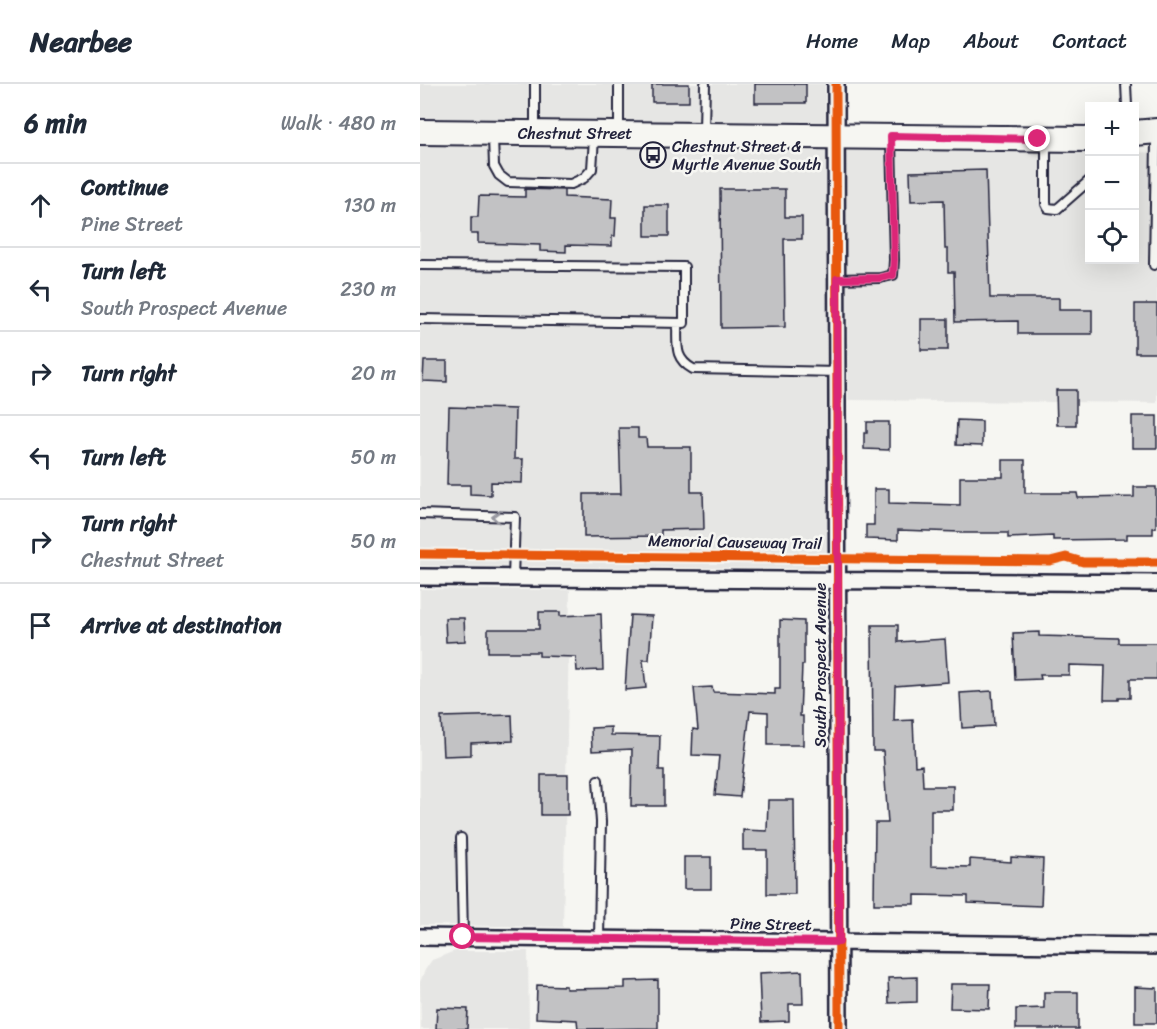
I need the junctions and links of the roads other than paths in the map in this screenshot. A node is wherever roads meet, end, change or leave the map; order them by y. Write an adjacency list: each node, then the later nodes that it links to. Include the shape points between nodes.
1 (535, 84): 10 (lane)
2 (619, 84): 13 (lane)
3 (705, 84): 14 (lane)
4 (836, 84): 15 (street, South Prospect Avenue)
5 (1126, 84): 6 (lane)
6 (1127, 102)
7 (1157, 131): 11 (main road)
8 (420, 132): 9 (main road, Chestnut Street)
9 (493, 133): 10 (main road, Chestnut Street); 12 (lane, via 494,166 508,182 571,184 592,169)
10 (535, 133): 12 (main road, Chestnut Street)
11 (1139, 133)
12 (594, 134): 13 (main road, Chestnut Street)
13 (619, 134): 14 (main road, Chestnut Street)
14 (704, 135): 15 (main road, Chestnut Street)
15 (835, 136): 16 (main road, Chestnut Street); 24 (street, South Prospect Avenue)
16 (891, 136): 17 (main road, Chestnut Street); 24 (lane, via 893,275)
17 (1046, 138): 18 (main road, Chestnut Street); 21 (lane, via 1048,208 1057,209)
18 (1085, 138)
19 (1139, 141): 20 (main road)
20 (1157, 142): 23 (lane)
21 (1085, 184)
22 (420, 265): 26 (lane, via 684,267 684,323)
23 (1154, 265)
24 (837, 279): 27 (street, South Prospect Avenue)
25 (420, 319): 26 (lane)
26 (677, 323): 27 (lane, via 678,353 682,363 693,369)
27 (838, 372): 31 (street, South Prospect Avenue)
28 (420, 514): 30 (lane, one-way to 28, via 515,517)
29 (420, 577): 30 (street)
30 (513, 578): 31 (street)
31 (838, 580): 32 (street); 38 (street, South Prospect Avenue)
32 (1157, 583)
33 (598, 780): 37 (lane)
34 (461, 838): 36 (lane)
35 (420, 937): 36 (street, Pine Street)
36 (463, 937): 37 (street, Pine Street)
37 (598, 939): 38 (street, Pine Street)
38 (839, 942): 39 (street, Pine Street); 40 (street, South Prospect Avenue)
39 (1157, 946)
40 (839, 1029)

